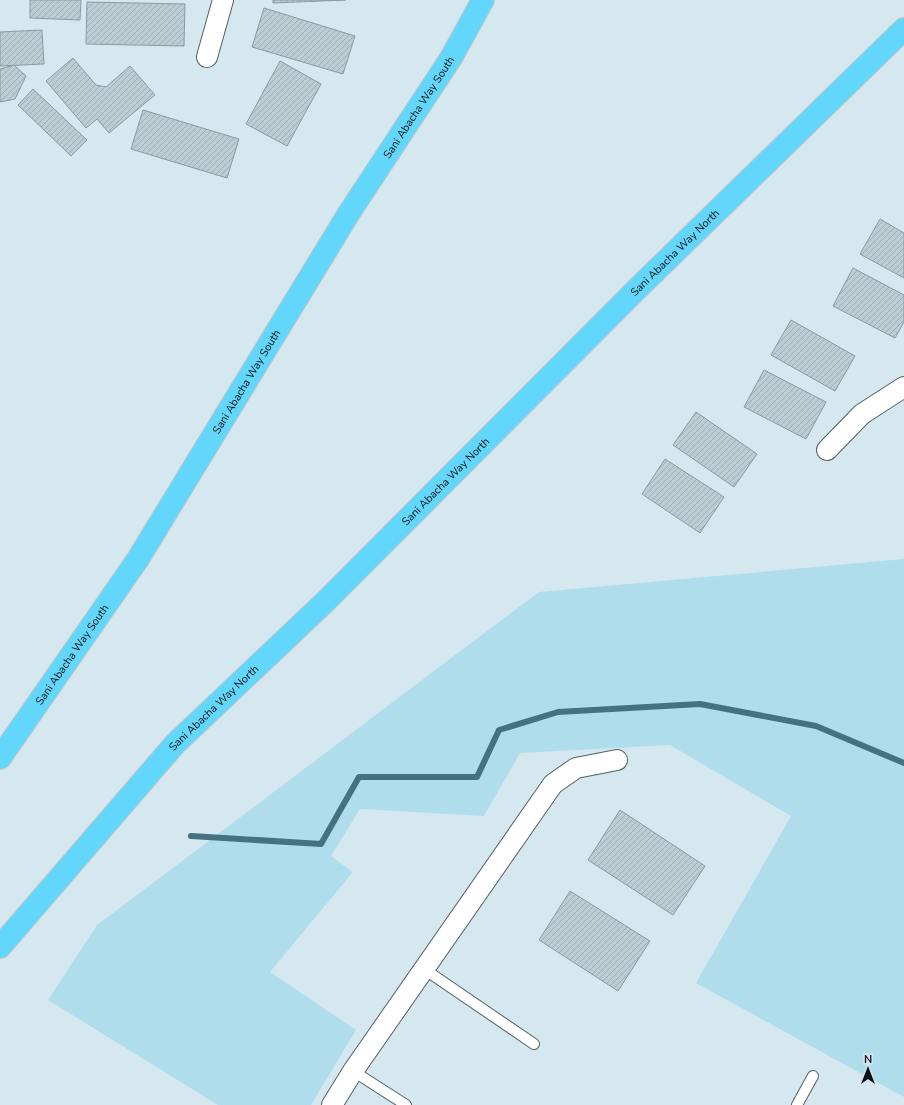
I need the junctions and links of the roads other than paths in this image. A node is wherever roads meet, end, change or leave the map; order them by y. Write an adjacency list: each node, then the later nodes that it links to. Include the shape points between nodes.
1 (223, 0): 4 (street)
2 (483, 0): 7 (highway, Sani Abacha Way South, via 451,58 349,213 138,559)
3 (904, 29): 9 (highway, Sani Abacha Way North, via 636,290 327,600 175,744)
4 (207, 57)
5 (904, 387): 6 (street, via 862,414)
6 (827, 450)
7 (3, 746)
8 (617, 760): 10 (street, via 576,768 553,784)
9 (0, 947)
10 (424, 969): 11 (lane); 12 (street)
11 (534, 1044)
12 (353, 1071): 14 (street); 15 (lane)
13 (813, 1076): 16 (lane)
14 (332, 1105)
15 (406, 1105)
16 (797, 1105)

